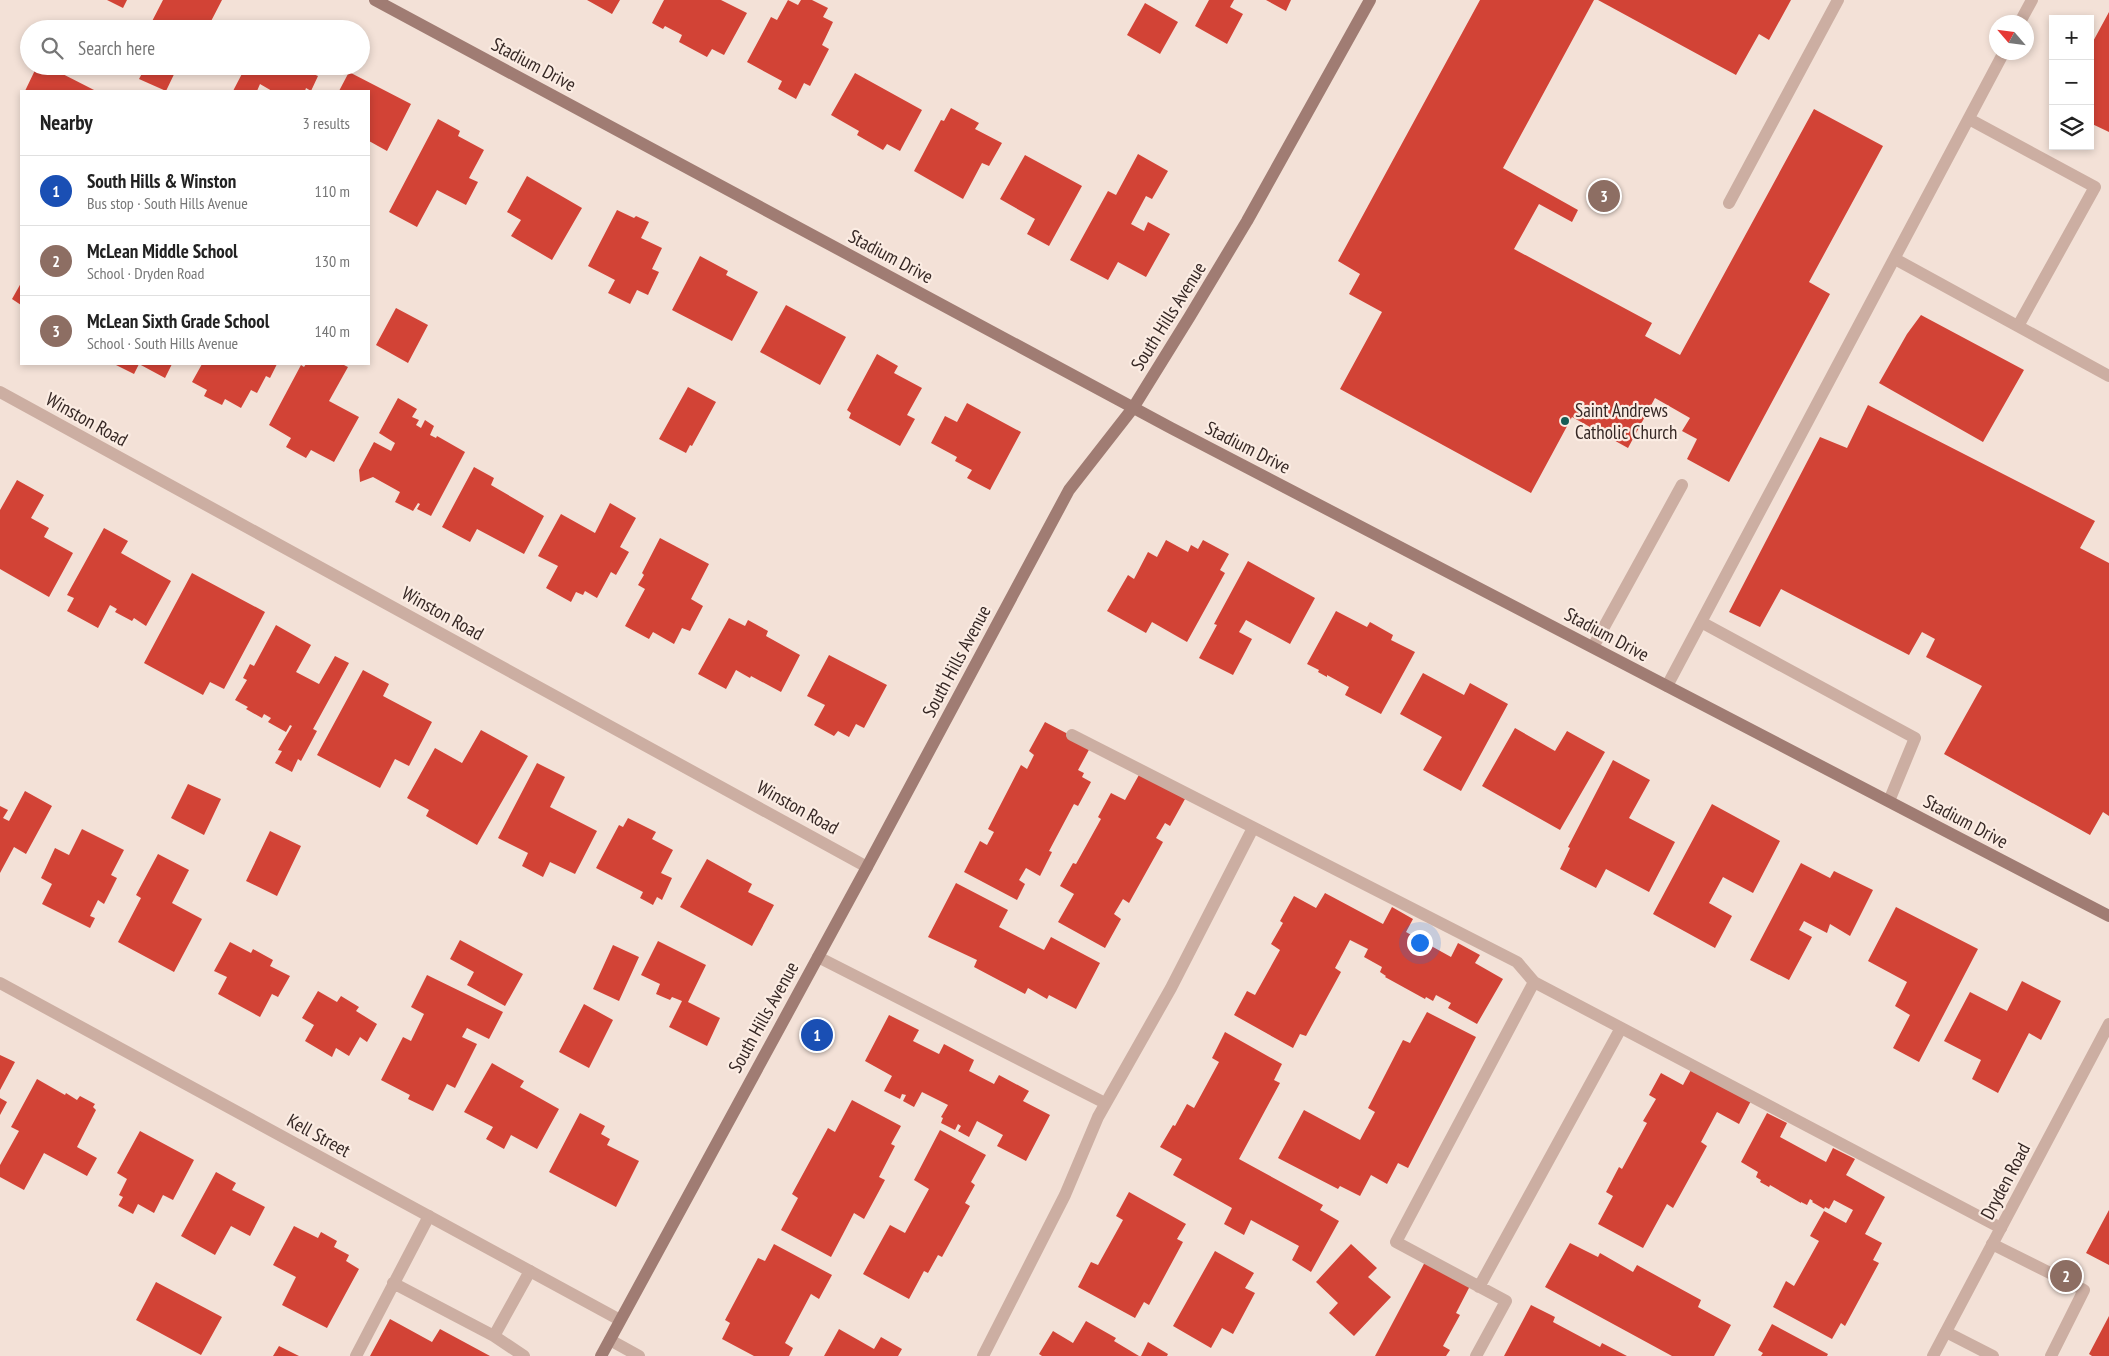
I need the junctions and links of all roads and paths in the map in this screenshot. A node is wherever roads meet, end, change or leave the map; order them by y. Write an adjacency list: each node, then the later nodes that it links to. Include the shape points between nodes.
1 (375, 0): 13 (street, Stadium Drive)
2 (1370, 0): 13 (street, South Hills Avenue, via 1247,220)
3 (1838, 0): 8 (street)
4 (2032, 0): 5 (street)
5 (2024, 15)
6 (2000, 60): 7 (street)
7 (1969, 119): 9 (street); 10 (street, via 2095,187)
8 (1729, 203)
9 (1895, 259): 10 (street); 15 (street)
10 (2018, 326): 11 (street)
11 (2109, 376)
12 (0, 392): 21 (street, Winston Road)
13 (1133, 408): 16 (street, Stadium Drive); 21 (street, South Hills Avenue, via 1069,490)
14 (1682, 485): 16 (street)
15 (1701, 622): 17 (street); 19 (street, via 1915,738)
16 (1593, 648): 17 (street, Stadium Drive)
17 (1667, 686): 19 (street, Stadium Drive)
18 (1072, 734): 20 (street)
19 (1889, 801): 22 (street, Stadium Drive)
20 (1253, 828): 24 (street, via 1517,962); 28 (street, via 1172,988)
21 (867, 867): 23 (street, South Hills Avenue)
22 (2109, 916)
23 (818, 957): 28 (street); 35 (street, South Hills Avenue)
24 (1534, 982): 27 (street); 34 (street, via 1396,1242)
25 (0, 983): 29 (street, Kell Street)
26 (2109, 1024): 30 (street, Dryden Road)
27 (1621, 1028): 30 (street); 34 (street)
28 (1105, 1104): 43 (street, via 1065,1195)
29 (429, 1216): 32 (street, Kell Street); 33 (street)
30 (2001, 1228): 31 (street, Dryden Road)
31 (1992, 1244): 36 (street, Dryden Road); 47 (street, via 2084,1290)
32 (530, 1271): 35 (street, Kell Street); 37 (street)
33 (393, 1283): 37 (street); 39 (street)
34 (1479, 1287): 44 (street, via 1506,1301)
35 (620, 1320): 38 (street, South Hills Avenue)
36 (1946, 1332): 45 (street, Dryden Road); 46 (street)
37 (494, 1336): 40 (street)
38 (610, 1340): 41 (street, South Hills Avenue); 42 (street)
39 (356, 1356)
40 (524, 1356)
41 (601, 1356)
42 (639, 1356)
43 (984, 1356)
44 (1476, 1356)
45 (1933, 1356)
46 (1993, 1356)
47 (2050, 1356)

